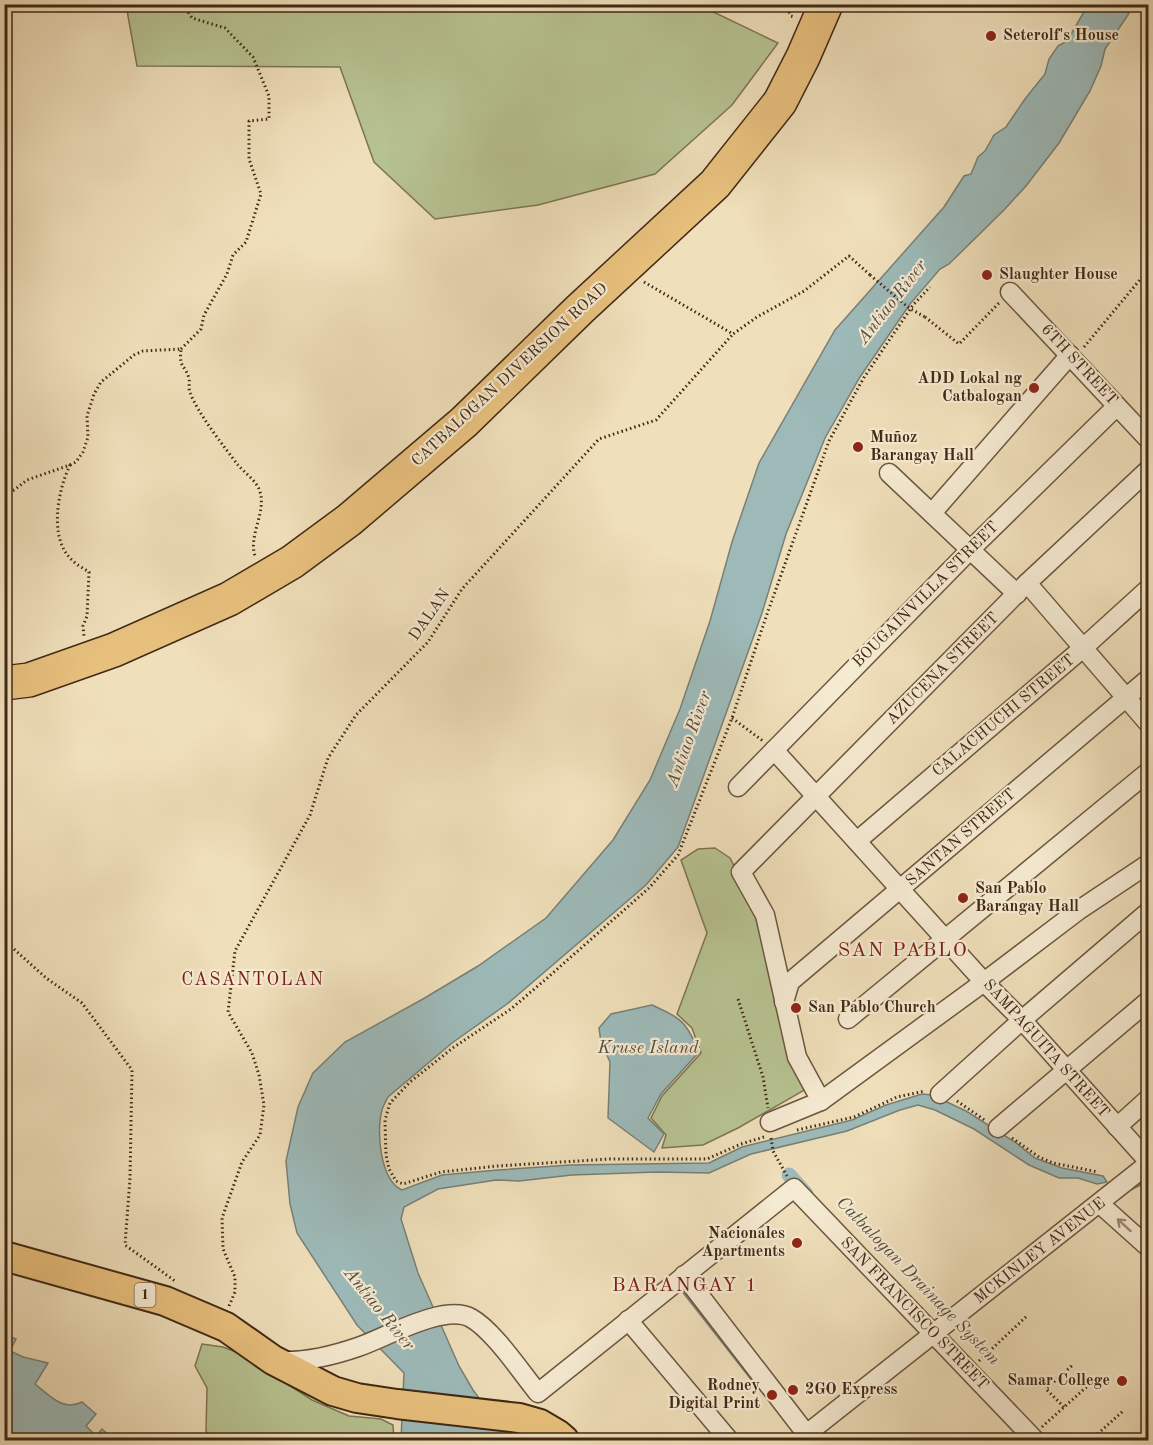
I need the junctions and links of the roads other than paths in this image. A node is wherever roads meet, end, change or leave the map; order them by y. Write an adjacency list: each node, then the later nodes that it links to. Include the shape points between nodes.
1 (826, 4): 14 (highway, CATBALOGAN DIVERSION ROAD, via 780,102 715,184 464,422 349,520 292,562 229,599 114,650 29,680)
2 (1010, 292): 3 (street, 6TH STREET)
3 (1072, 358): 4 (street, 6TH STREET); 8 (street)
4 (1117, 406): 5 (street, 6TH STREET); 9 (street, BOUGAINVILLA STREET)
5 (1149, 439)
6 (1149, 470): 10 (street, AZUCENA STREET)
7 (889, 473): 8 (street)
8 (932, 513): 9 (street)
9 (971, 549): 10 (street); 17 (street, BOUGAINVILLA STREET)
10 (1022, 589): 12 (street); 20 (street, AZUCENA STREET)
11 (1149, 589): 12 (street, CALACHUCHI STREET)
12 (1083, 648): 15 (street); 21 (street, CALACHUCHI STREET)
13 (1149, 679): 15 (street, SANTAN STREET)
14 (4, 683)
15 (1126, 697): 16 (street); 23 (street, SANTAN STREET)
16 (1149, 723)
17 (774, 750): 19 (street, BOUGAINVILLA STREET); 20 (street, SAMPAGUITA STREET)
18 (1149, 772): 25 (street)
19 (738, 787)
20 (817, 796): 21 (street, SAMPAGUITA STREET); 28 (street, AZUCENA STREET, via 741,872 765,915)
21 (857, 841): 23 (street, SAMPAGUITA STREET)
22 (1149, 864): 26 (street, via 1079,910)
23 (900, 890): 25 (street, SAMPAGUITA STREET); 28 (street, SANTAN STREET, via 790,982)
24 (1149, 912): 30 (street)
25 (946, 938): 26 (street, SAMPAGUITA STREET); 29 (street)
26 (984, 982): 30 (street, SAMPAGUITA STREET); 34 (street)
27 (1149, 1001): 31 (street)
28 (783, 1003): 34 (street, via 797,1057)
29 (849, 1019)
30 (1022, 1020): 31 (street, SAMPAGUITA STREET); 32 (street)
31 (1066, 1071): 35 (street, SAMPAGUITA STREET); 36 (street)
32 (940, 1094)
33 (1149, 1099): 35 (street)
34 (820, 1101): 37 (street)
35 (1116, 1127): 38 (street, SAMPAGUITA STREET)
36 (998, 1128)
37 (770, 1132)
38 (1149, 1162): 39 (street, MCKINLEY AVENUE)
39 (1111, 1195): 40 (street, one-way to 39); 44 (street, MCKINLEY AVENUE)
40 (1149, 1247)
41 (4, 1256): 45 (main road, 1, via 170,1303 220,1324)
42 (684, 1275): 43 (street); 44 (street, SAN FRANCISCO STREET, via 794,1188); 46 (street)
43 (628, 1320): 45 (street, via 538,1393 490,1334 469,1317 455,1314 311,1360); 49 (street)
44 (936, 1332): 46 (street); 47 (street, SAN FRANCISCO STREET)
45 (273, 1360): 48 (main road, 1, via 333,1391 357,1398 519,1418 540,1424)
46 (805, 1439)
47 (1033, 1439)
48 (564, 1440)
49 (729, 1440)

